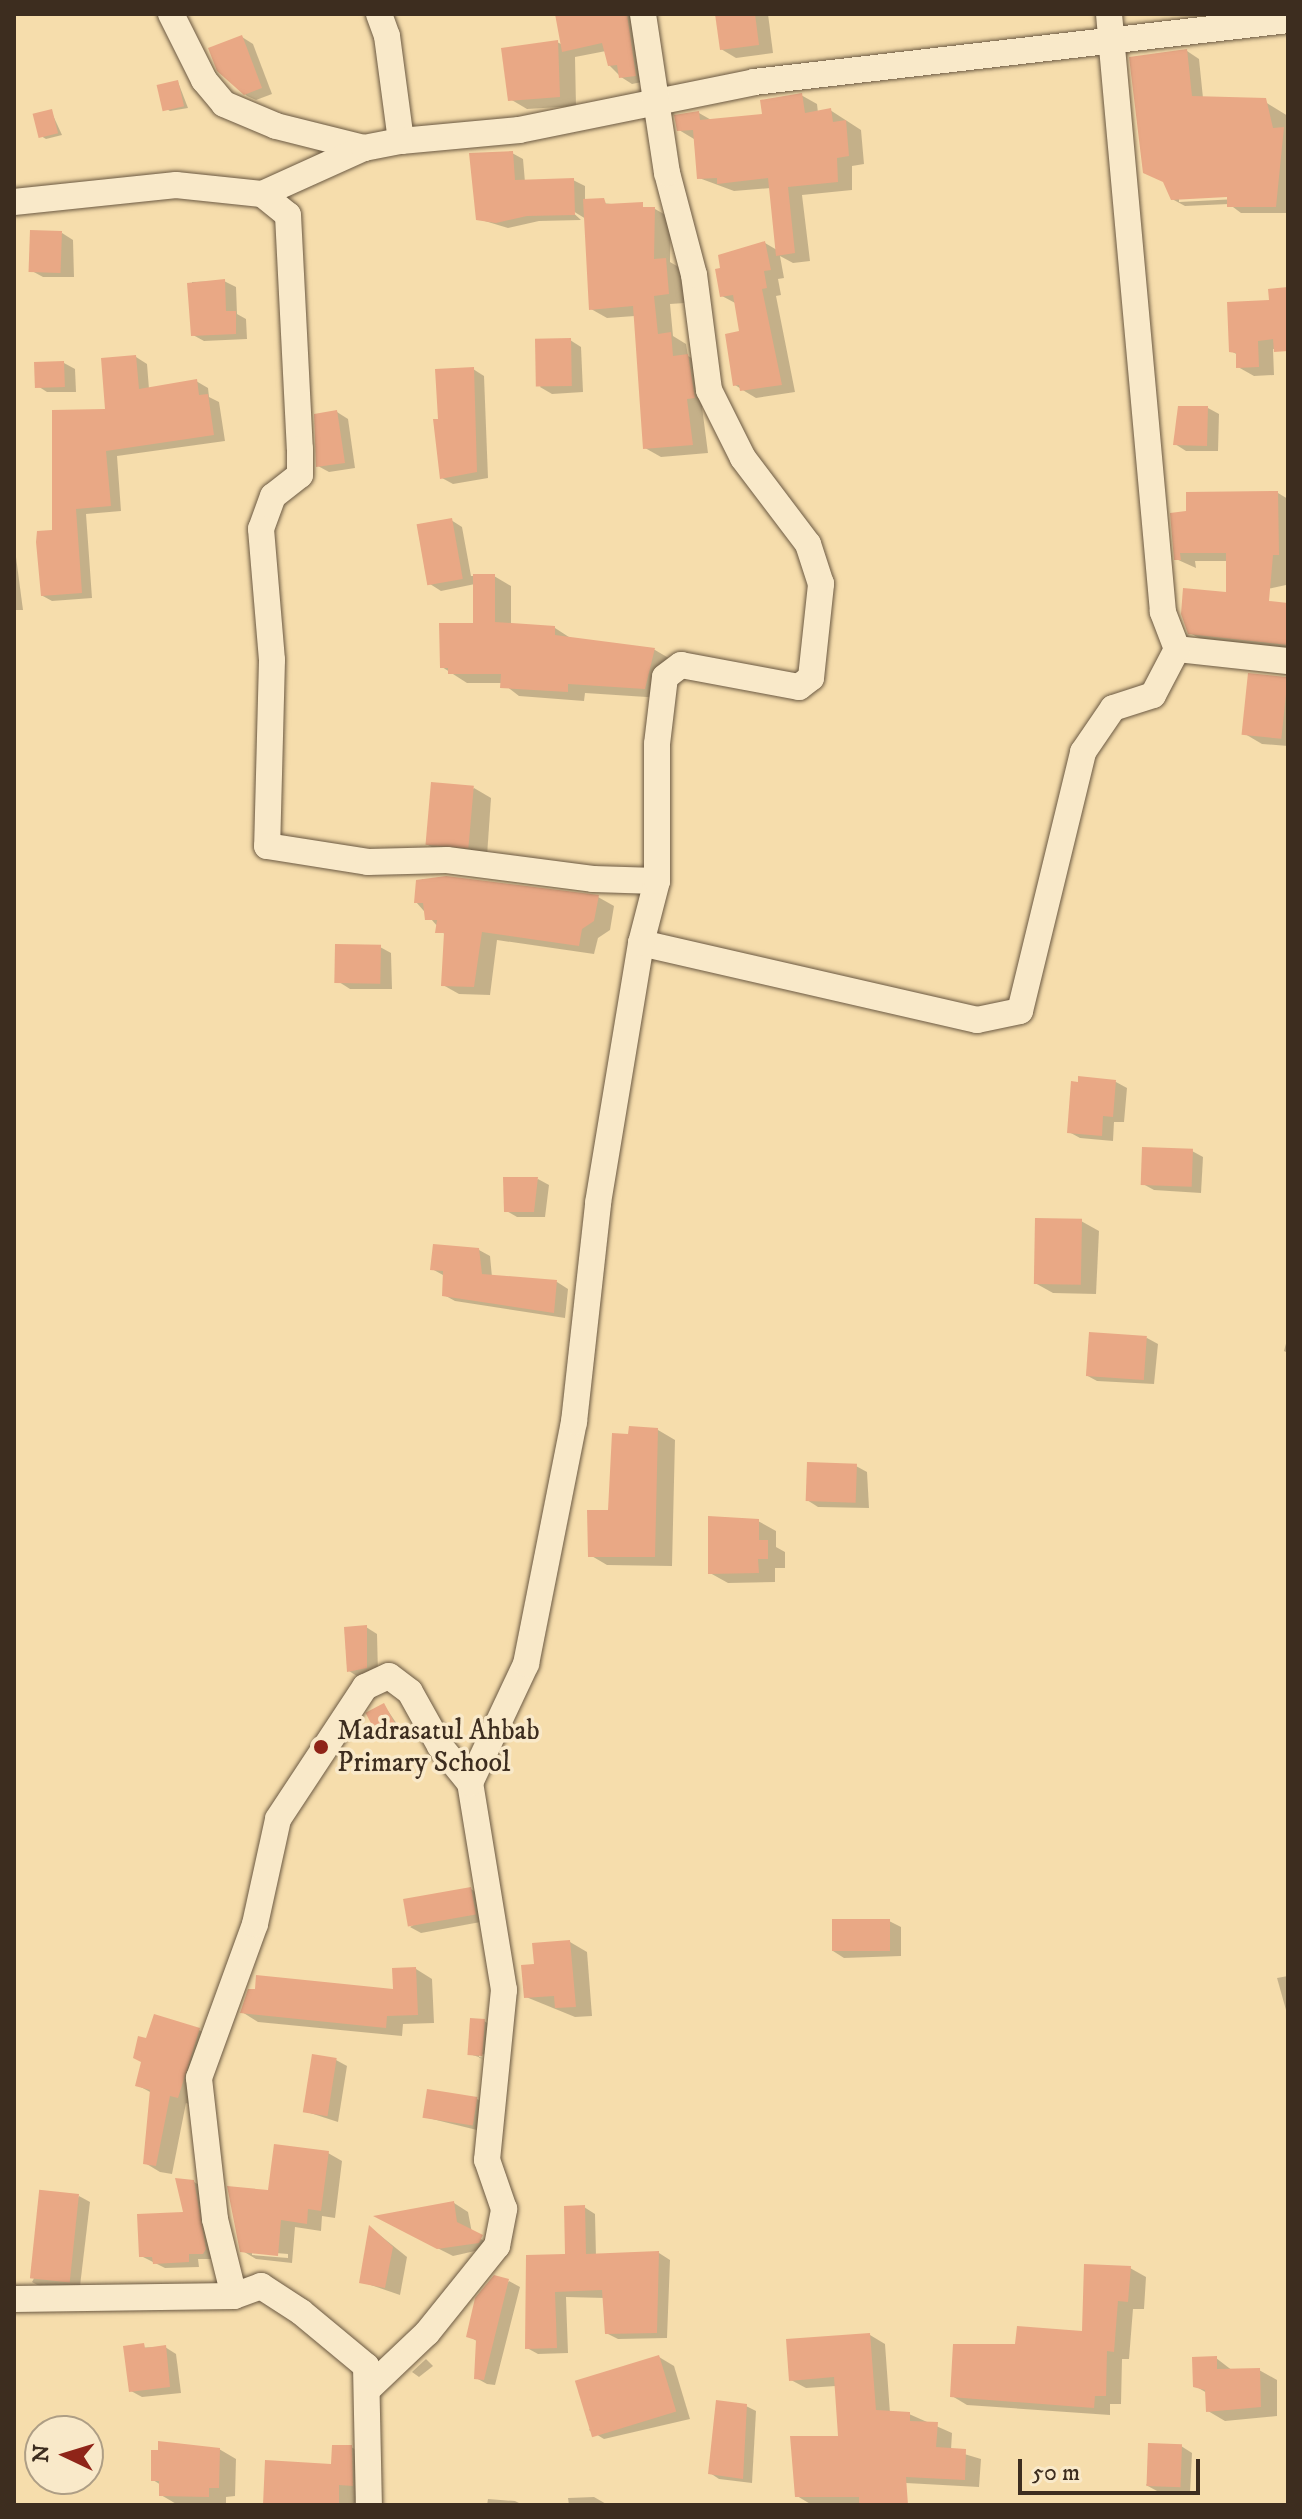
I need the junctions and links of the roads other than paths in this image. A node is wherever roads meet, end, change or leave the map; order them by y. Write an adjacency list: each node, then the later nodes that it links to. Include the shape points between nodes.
1 (171, 14): 9 (street, via 204,80 224,104 276,126)
2 (379, 14): 8 (street, via 387,36)
3 (643, 14): 7 (street)
4 (1109, 14): 6 (street)
5 (1288, 20): 6 (street)
6 (1110, 44): 7 (street, via 754,82); 12 (street, via 1163,612)
7 (657, 105): 8 (street, via 519,130); 14 (street, via 667,173 694,275 709,390 743,458 808,544 821,584 811,678 799,687 681,665 665,677 657,744)
8 (401, 141): 9 (street)
9 (364, 148): 10 (street)
10 (262, 194): 11 (street, via 176,185); 14 (street, via 288,215 300,449 300,475 273,496 261,529 272,660 267,846 368,862 447,860 593,879)
11 (14, 202)
12 (1177, 649): 13 (street); 15 (street, via 1153,695 1113,708 1083,752 1020,1011 977,1020)
13 (1288, 661)
14 (657, 881): 15 (street)
15 (641, 943): 16 (street, via 598,1203 574,1422 529,1648)
16 (470, 1783): 17 (street, via 440,1746 410,1692 389,1676 365,1687 278,1819 255,1924 199,2078 215,2219); 19 (street, via 504,1990 487,2160 504,2209 497,2246 427,2333)
17 (234, 2296): 18 (street); 19 (street, via 261,2286 301,2312 366,2366)
18 (14, 2299)
19 (369, 2388): 20 (street)
20 (369, 2505)

